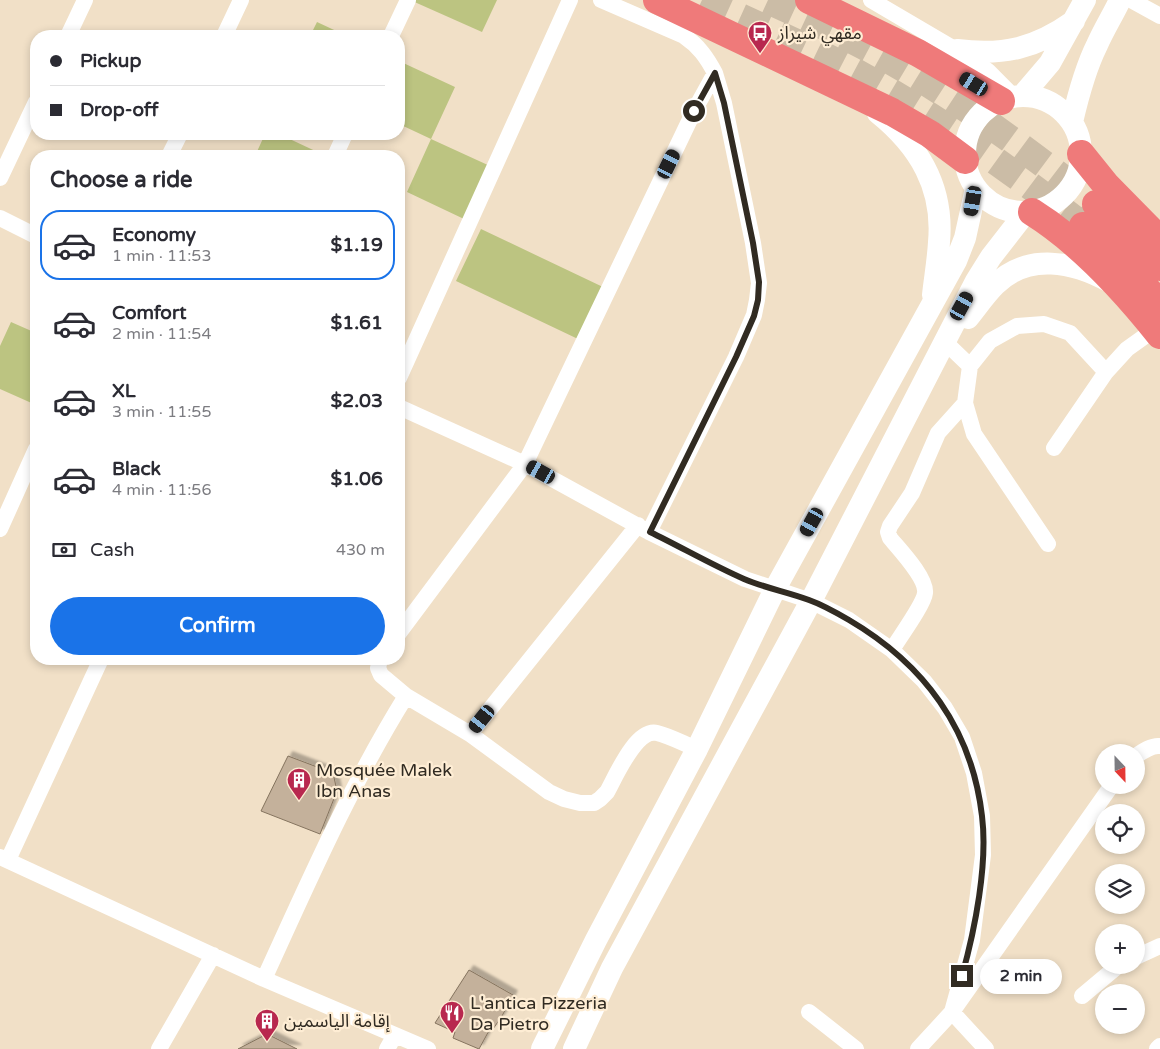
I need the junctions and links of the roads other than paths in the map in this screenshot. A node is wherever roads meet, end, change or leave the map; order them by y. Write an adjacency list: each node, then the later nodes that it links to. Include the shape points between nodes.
1 (85, 0): 14 (street)
2 (241, 0): 15 (street)
3 (408, 0): 16 (street)
4 (570, 0): 36 (street)
5 (602, 0): 18 (street, via 684,36 700,50)
6 (657, 0): 19 (highway)
7 (809, 0): 20 (highway)
8 (871, 0): 17 (street)
9 (1085, 0): 13 (street)
10 (1120, 0): 22 (street, via 1086,70)
11 (1131, 0): 12 (street)
12 (1160, 16)
13 (1074, 21): 17 (street, via 1051,36 1019,49 998,53); 20 (street, via 1050,63)
14 (71, 30)
15 (227, 30)
16 (394, 30)
17 (957, 50): 20 (street, via 988,71)
18 (715, 73): 43 (street); 44 (street, via 753,243 759,282 758,300 736,357)
19 (856, 95): 24 (highway, via 911,122); 33 (street, via 905,137 931,182 939,220)
20 (1012, 98): 22 (street, via 1037,98 1050,103); 24 (street, via 988,108 977,118 970,131)
21 (30, 115): 25 (street)
22 (1072, 122): 23 (street, via 1079,137)
23 (1081, 154): 27 (street, via 1079,170 1062,198 1048,207); 30 (highway, via 1106,185)
24 (965, 160): 26 (street)
25 (0, 178)
26 (976, 188): 27 (street, via 998,207); 33 (street, via 965,238)
27 (1029, 212): 32 (highway, via 1070,239); 35 (street, via 1002,242 976,281)
28 (0, 218): 29 (street)
29 (30, 233)
30 (1160, 240)
31 (1160, 266): 34 (highway, via 1128,232 1090,215)
32 (1117, 286): 34 (highway); 35 (street, via 1071,266 1038,263 1026,266 995,284)
33 (933, 304): 47 (street)
34 (1158, 323): 38 (street)
35 (945, 342): 37 (street); 48 (street)
36 (405, 365)
37 (970, 366): 38 (street, via 990,341 1017,326 1044,324 1070,333); 39 (street)
38 (1106, 372): 41 (street)
39 (965, 403): 46 (street, via 974,434); 50 (street, via 938,433 912,493 888,532 922,580 925,592)
40 (405, 410): 43 (street)
41 (1054, 448)
42 (30, 462): 45 (street)
43 (525, 464): 44 (street); 49 (street)
44 (644, 528): 47 (street, via 745,579); 54 (street)
45 (0, 529)
46 (1048, 544)
47 (775, 589): 48 (street); 56 (street)
48 (811, 600): 50 (street, via 849,620); 73 (street, via 612,968)
49 (405, 625)
50 (892, 650): 67 (street, via 924,681 962,737 974,773 982,816 983,855 972,940)
51 (99, 665): 59 (street)
52 (379, 665): 53 (street, via 381,675)
53 (406, 696): 54 (street); 64 (street, via 383,732 333,829)
54 (470, 734): 56 (street, via 549,792 580,803 594,803 607,792 638,740 647,733 656,733)
55 (1160, 746): 57 (street)
56 (697, 748): 72 (street)
57 (1145, 751)
58 (1106, 794): 67 (street)
59 (4, 859): 62 (street)
60 (1160, 946): 61 (street)
61 (1145, 953)
62 (213, 955): 64 (street); 70 (street)
63 (1108, 974): 65 (street)
64 (264, 979): 68 (street)
65 (1082, 996)
66 (809, 1012): 74 (street)
67 (952, 1012): 75 (street); 76 (street)
68 (391, 1042): 71 (street)
69 (1160, 1046): 77 (street)
70 (159, 1049)
71 (428, 1049)
72 (542, 1049)
73 (574, 1049)
74 (856, 1049)
75 (918, 1049)
76 (986, 1049)
77 (1157, 1049)

